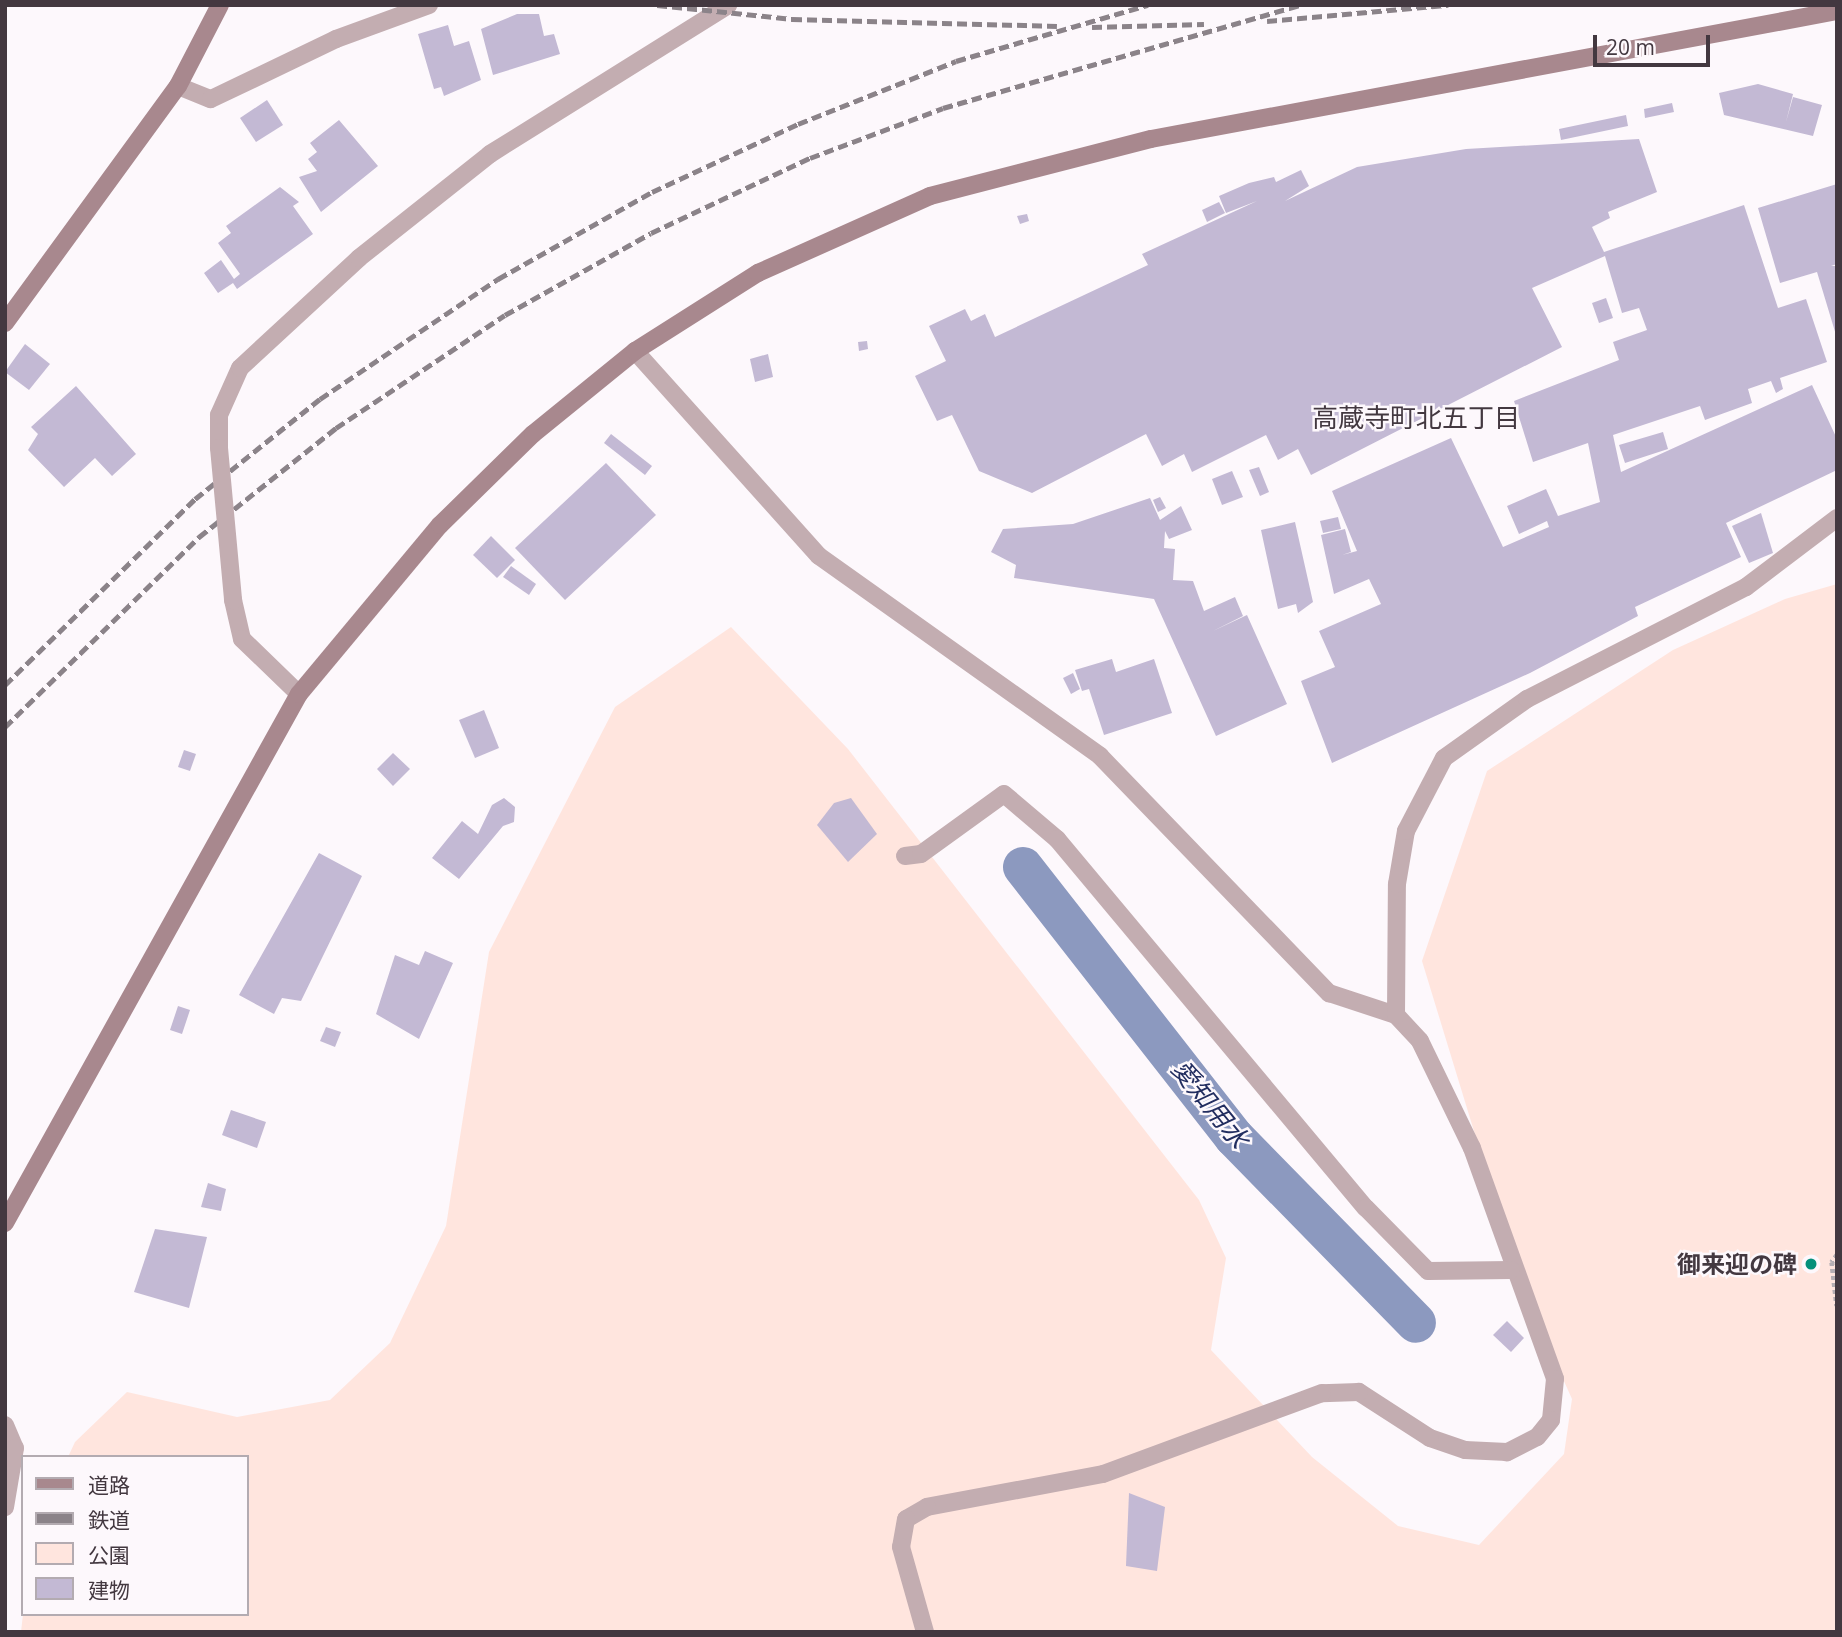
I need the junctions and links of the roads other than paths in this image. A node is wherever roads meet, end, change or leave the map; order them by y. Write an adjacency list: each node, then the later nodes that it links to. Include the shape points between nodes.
1 (219, 5): 5 (street)
2 (429, 5): 5 (street, via 336,39 211,99)
3 (728, 5): 9 (street, bridge, via 489,154 359,258 240,368 219,415 233,600 242,639)
4 (1837, 12): 7 (street, via 1151,139 930,196 758,273)
5 (178, 86): 6 (street)
6 (5, 323)
7 (635, 351): 9 (street, via 533,435 440,525); 11 (street, via 819,556 1128,779 1329,993)
8 (1837, 518): 11 (street, via 1746,587 1527,698 1444,758 1406,831 1397,884)
9 (299, 694): 12 (street)
10 (905, 856): 13 (street, via 921,854 1004,794 1058,839 1366,1208 1428,1270)
11 (1396, 1015): 13 (street, via 1420,1041 1472,1148)
12 (5, 1223)
13 (1511, 1270): 16 (street, via 1555,1379 1551,1420 1537,1437 1507,1452 1465,1450 1430,1438 1359,1392 1322,1393 1103,1474 927,1507 906,1519 901,1546)
14 (5, 1425): 15 (street, via 15,1470)
15 (5, 1507)
16 (925, 1632)

